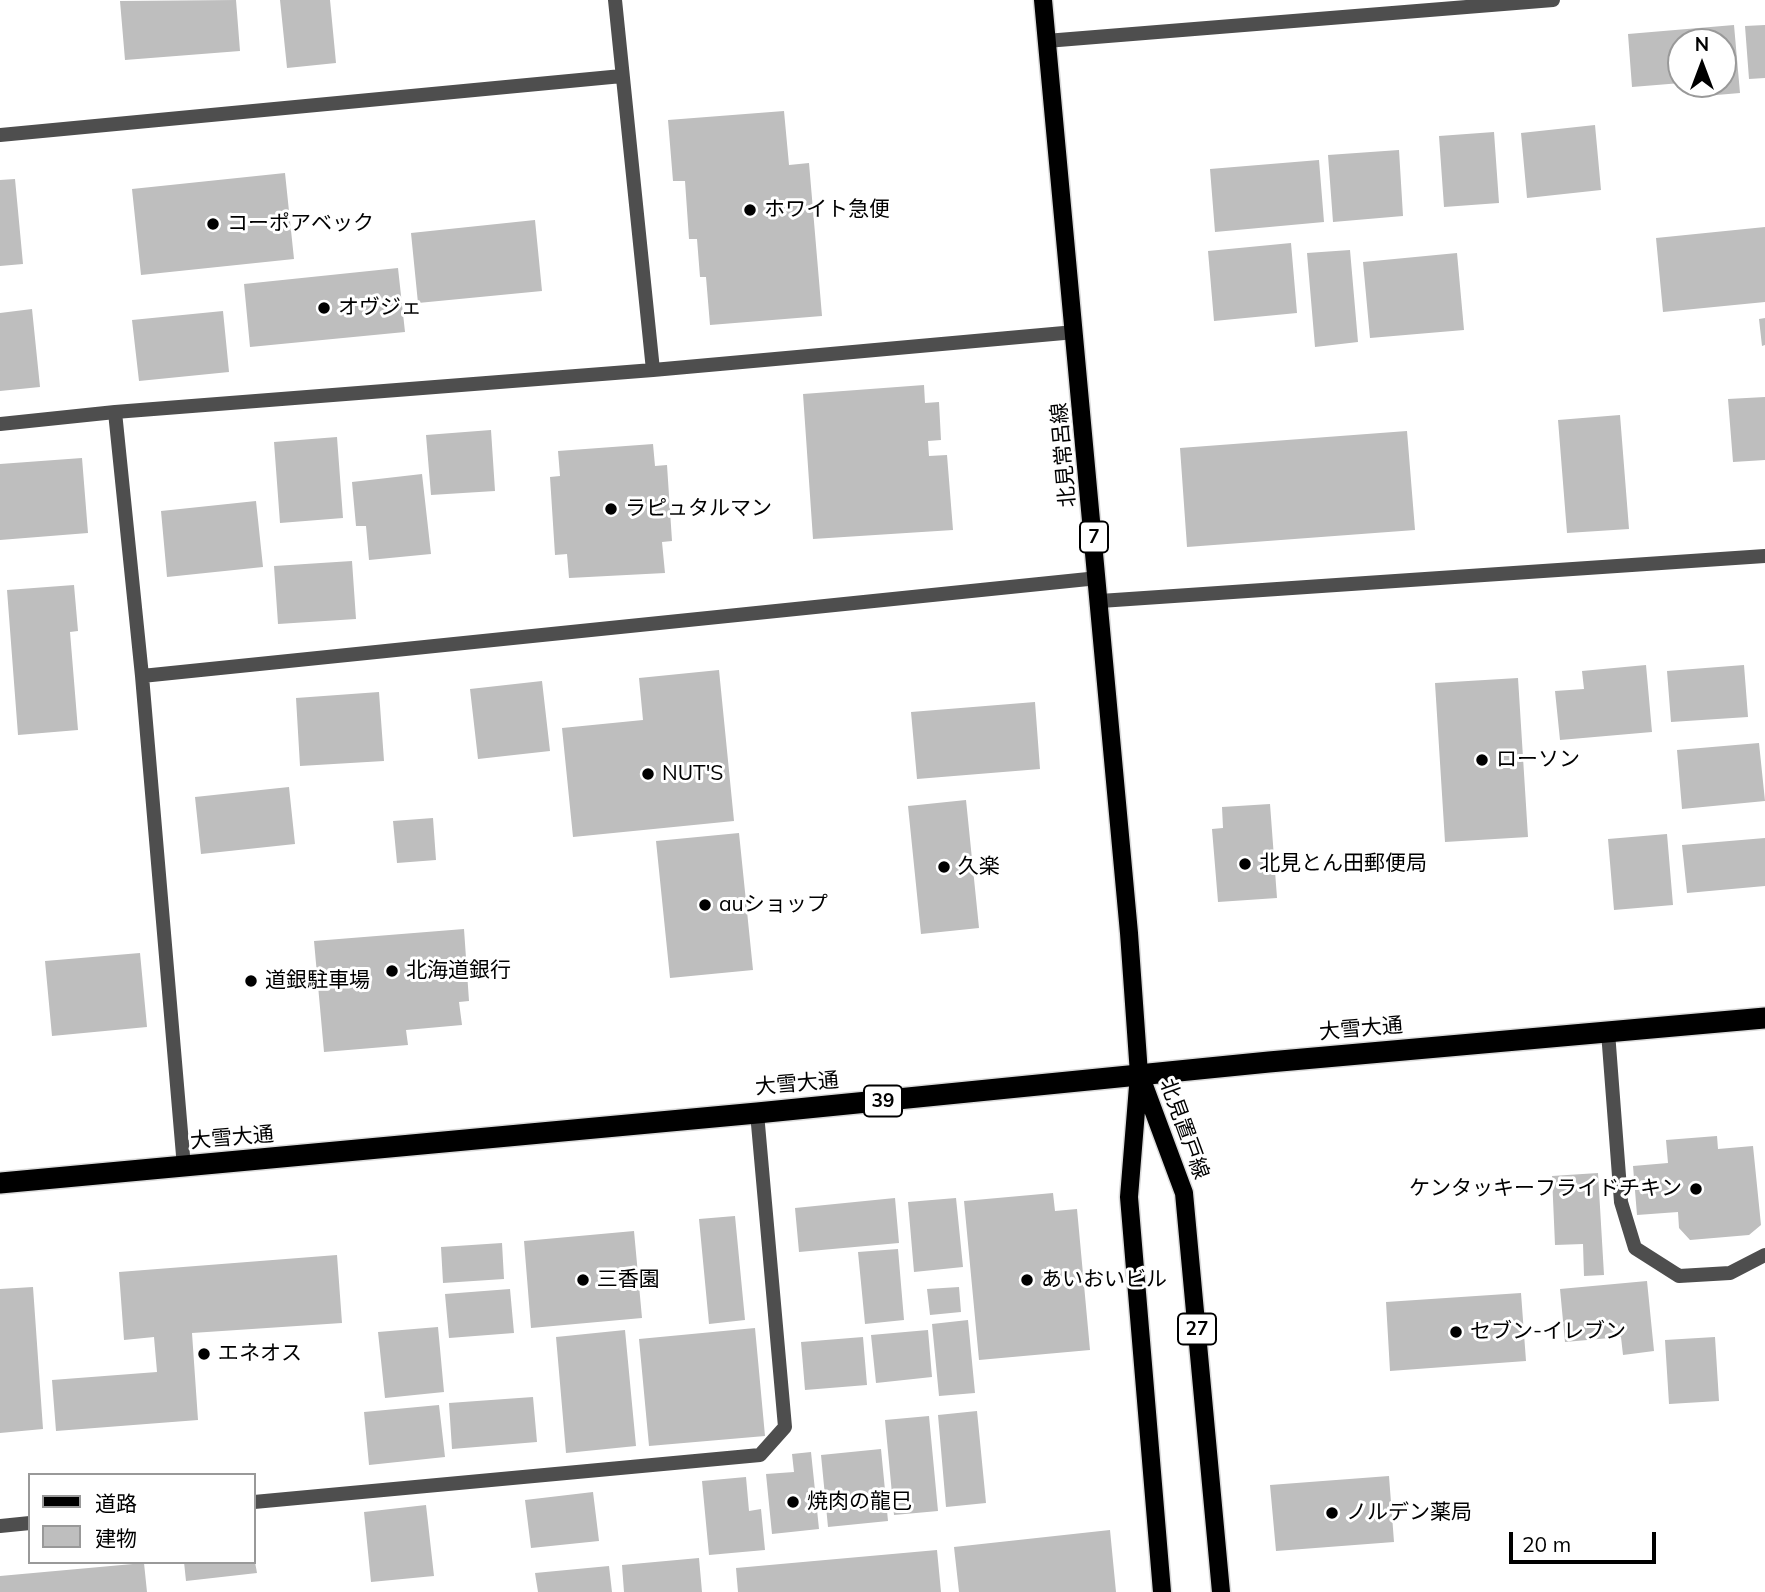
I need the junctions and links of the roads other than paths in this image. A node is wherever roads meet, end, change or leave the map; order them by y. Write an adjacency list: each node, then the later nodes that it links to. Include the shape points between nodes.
1 (615, 0): 5 (street)
2 (1043, 0): 4 (main road, 北見常呂線 / 7)
3 (1553, 0): 4 (street)
4 (1046, 41): 7 (main road, 北見常呂線 / 7)
5 (621, 76): 6 (street); 8 (street)
6 (0, 135)
7 (1075, 332): 8 (street); 12 (main road, 北見常呂線 / 7)
8 (653, 370): 9 (street)
9 (115, 412): 10 (street); 14 (street)
10 (0, 424)
11 (1765, 556): 13 (street)
12 (1098, 578): 13 (main road, 北見常呂線 / 7); 14 (street)
13 (1100, 601): 18 (main road, 北見常呂線 / 7)
14 (142, 676): 20 (street)
15 (1765, 1018): 16 (street); 17 (highway, 大雪大通 / 39)
16 (1765, 1030)
17 (1608, 1032): 18 (highway, 大雪大通 / 39); 22 (street, via 1621,1202 1635,1248 1679,1276 1730,1273)
18 (1139, 1074): 19 (highway, 大雪大通 / 39); 26 (main road, 北見置戸線, via 1129,1197); 27 (main road, 北見置戸線 / 27, via 1184,1193)
19 (757, 1113): 20 (highway, 大雪大通 / 39); 23 (street, via 785,1427 760,1455)
20 (184, 1167): 21 (highway, 大雪大通 / 39)
21 (0, 1183)
22 (1765, 1255)
23 (256, 1502)
24 (28, 1523): 25 (street)
25 (0, 1526)
26 (1162, 1592)
27 (1221, 1592)

